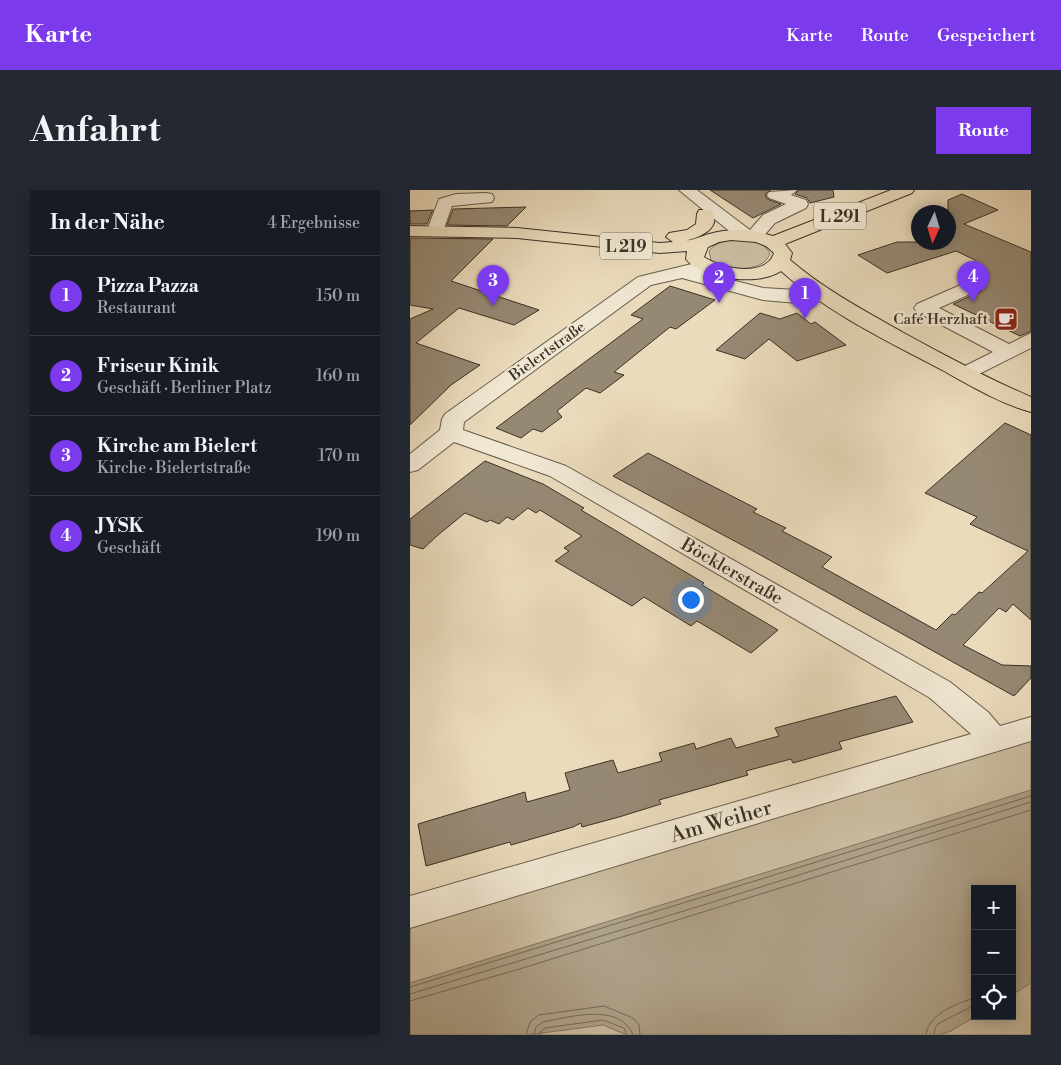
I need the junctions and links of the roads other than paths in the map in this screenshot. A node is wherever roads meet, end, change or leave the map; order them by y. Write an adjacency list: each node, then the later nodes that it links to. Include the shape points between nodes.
1 (789, 190): 8 (street, via 775,195 800,204 769,219)
2 (906, 190): 11 (main road, L 291)
3 (690, 192): 5 (street); 8 (street)
4 (486, 198): 6 (street, via 456,199 445,203)
5 (705, 214): 9 (street); 12 (main road, via 704,226 692,234)
6 (436, 230): 7 (main road, L 219); 10 (main road, L 219)
7 (410, 231)
8 (750, 236): 9 (main road, L 219); 11 (main road, L 219)
9 (719, 237): 13 (main road, L 219)
10 (554, 238): 12 (main road, L 219); 13 (main road, L 219, via 605,249)
11 (773, 242): 14 (main road, L 219, via 783,253)
12 (631, 246): 13 (main road, L 219, via 660,248)
13 (695, 261): 15 (main road, L 219, via 731,274); 17 (street, via 762,295); 23 (street, Bielertstraße, via 645,281 611,304 453,419)
14 (780, 261): 15 (main road, L 219, via 774,267); 18 (main road, L 219, via 797,277)
15 (747, 274): 17 (main road, L 219)
16 (972, 286): 20 (street, via 924,308)
17 (814, 297): 18 (main road, L 219)
18 (865, 320): 21 (main road, L 219)
19 (1031, 339): 20 (street)
20 (1009, 352): 21 (street)
21 (964, 374): 22 (main road, L 219)
22 (1031, 405)
23 (450, 432): 24 (street, Bielertstraße); 26 (street, Böcklerstraße, via 566,476 940,690 977,720)
24 (410, 465)
25 (1031, 729): 26 (street, Am Weiher)
26 (994, 741): 27 (street, Am Weiher)
27 (410, 912)

